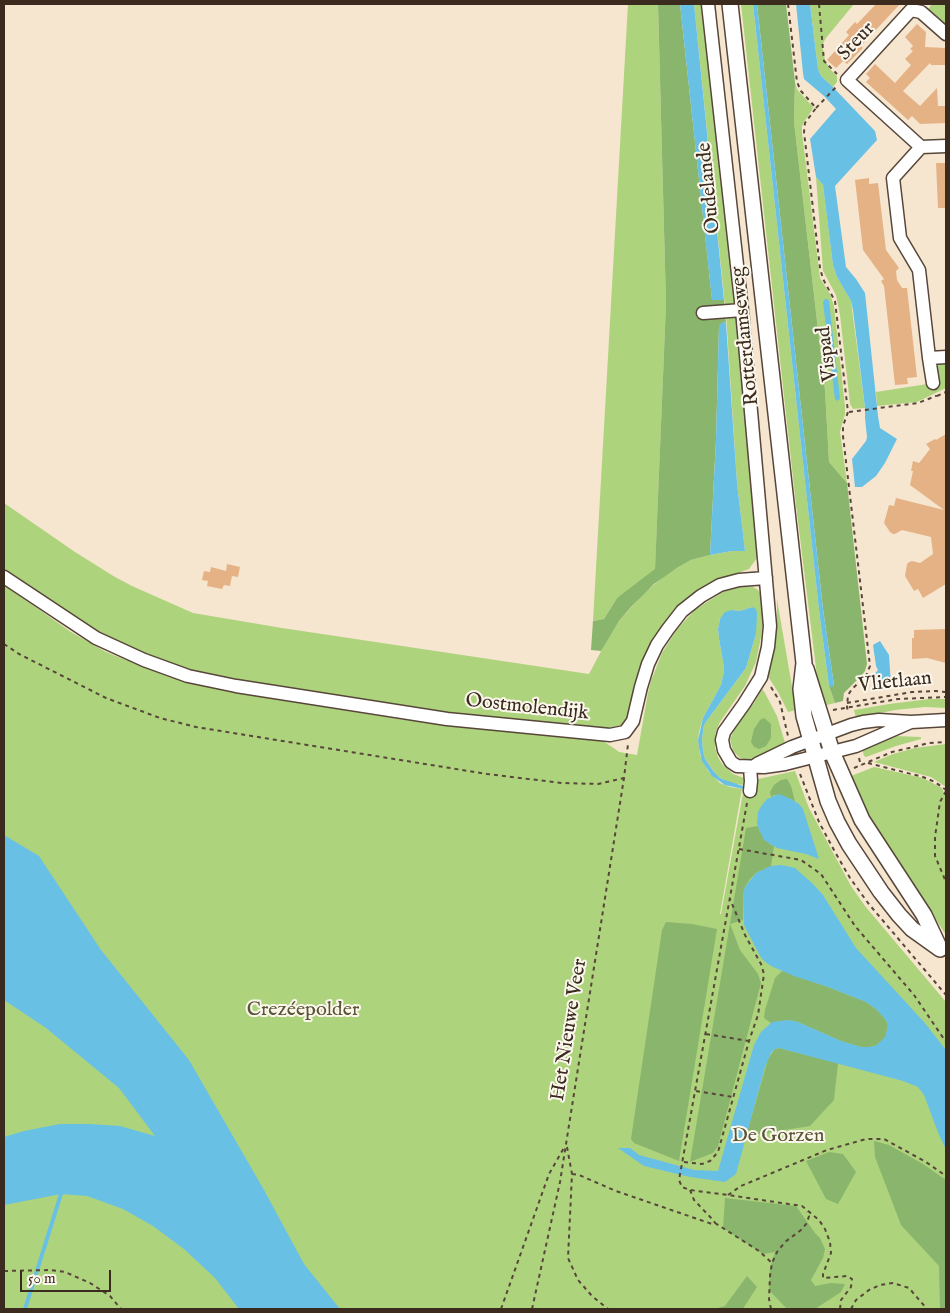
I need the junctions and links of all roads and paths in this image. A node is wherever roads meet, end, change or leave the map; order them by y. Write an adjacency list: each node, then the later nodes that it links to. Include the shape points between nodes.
1 (708, 4): 10 (street, Oudelande)
2 (730, 4): 21 (main road, Rotterdamseweg)
3 (788, 4): 7 (path, via 797,82)
4 (819, 4): 6 (path, via 824,62)
5 (946, 34): 6 (street, Steur, via 922,12 911,10)
6 (843, 82): 7 (path, Vispad); 9 (street, Steur)
7 (816, 108): 17 (path, Vispad, via 805,123 804,132 820,268 835,301)
8 (946, 146): 9 (street)
9 (921, 148): 13 (street, via 893,178 900,238 919,270)
10 (742, 310): 11 (street); 19 (street, Oudelande)
11 (703, 313)
12 (946, 357): 13 (street)
13 (929, 358): 14 (street)
14 (933, 383): 16 (path)
15 (946, 392): 16 (path)
16 (936, 396): 17 (path, via 918,403)
17 (848, 412): 25 (path, Vispad, via 843,426 870,666 866,676 848,695)
18 (4, 577): 19 (street, Oostmolendijk, via 96,638 188,676 447,718 610,735 625,732 634,722 648,664 657,645 682,611 720,585)
19 (766, 578): 22 (street, via 770,626)
20 (4, 644): 39 (path, via 106,698 196,727 562,783 598,784)
21 (804, 663): 29 (main road, Rotterdamseweg); 30 (main road, Rotterdamseweg, via 801,689)
22 (761, 677): 27 (path, via 780,702); 37 (street, via 724,732 722,740 731,762)
23 (946, 692): 25 (path, via 912,692)
24 (946, 696): 25 (path, Vlietlaan, via 898,698 847,707)
25 (847, 703)
26 (946, 720): 28 (street, Vlietlaan)
27 (785, 721)
28 (911, 722): 29 (street, Vlietlaan, via 871,721); 32 (street, Vlietlaan, via 856,746)
29 (826, 735): 30 (street, Vlietlaan); 32 (main road, Rotterdamseweg)
30 (811, 740): 34 (main road, Rotterdamseweg); 37 (street)
31 (946, 742): 35 (path, via 905,748)
32 (832, 752): 34 (street, Vlietlaan); 46 (main road, Rotterdamseweg, via 862,820 924,915)
33 (628, 754): 39 (path, Het Nieuwe Veer)
34 (815, 756): 37 (street, via 785,764); 46 (main road, Rotterdamseweg, via 837,822 864,867 899,915)
35 (868, 763): 36 (path); 41 (path, via 923,777)
36 (860, 766)
37 (750, 767): 42 (street)
38 (800, 773): 40 (path)
39 (624, 778): 52 (path, Het Nieuwe Veer)
40 (806, 790)
41 (946, 790): 44 (path, via 940,802 935,837 935,856)
42 (750, 791): 43 (path)
43 (739, 849): 45 (path); 49 (path, via 801,860 821,874 855,926 914,995)
44 (946, 882)
45 (730, 900): 47 (path); 48 (path, via 764,974 758,1015)
46 (943, 953)
47 (706, 1034): 48 (path); 50 (path)
48 (749, 1041): 51 (path)
49 (946, 1042)
50 (695, 1091): 51 (path); 53 (path)
51 (733, 1097): 53 (path, via 718,1152 702,1164)
52 (566, 1144): 54 (path); 63 (path, via 548,1174); 64 (path, Het Nieuwe Veer)
53 (682, 1164): 56 (path, via 679,1180 682,1187)
54 (572, 1174): 59 (path); 65 (path, via 568,1258 578,1280)
55 (946, 1176): 57 (path, via 884,1138 866,1139 828,1150 740,1186)
56 (690, 1190): 57 (path); 59 (path, via 694,1200)
57 (728, 1195): 58 (path, via 797,1205)
58 (806, 1210): 60 (path, via 809,1216 807,1223 785,1242); 67 (path, via 819,1220 830,1242 831,1253 823,1278 847,1276 852,1279)
59 (715, 1223): 60 (path)
60 (772, 1263): 66 (path)
61 (4, 1271): 62 (path, via 66,1272 110,1296)
62 (121, 1309)
63 (501, 1309)
64 (532, 1309)
65 (608, 1309)
66 (771, 1309)
67 (840, 1309)
68 (851, 1309): 69 (path, via 856,1300 869,1290 893,1283 909,1288)
69 (927, 1309)

